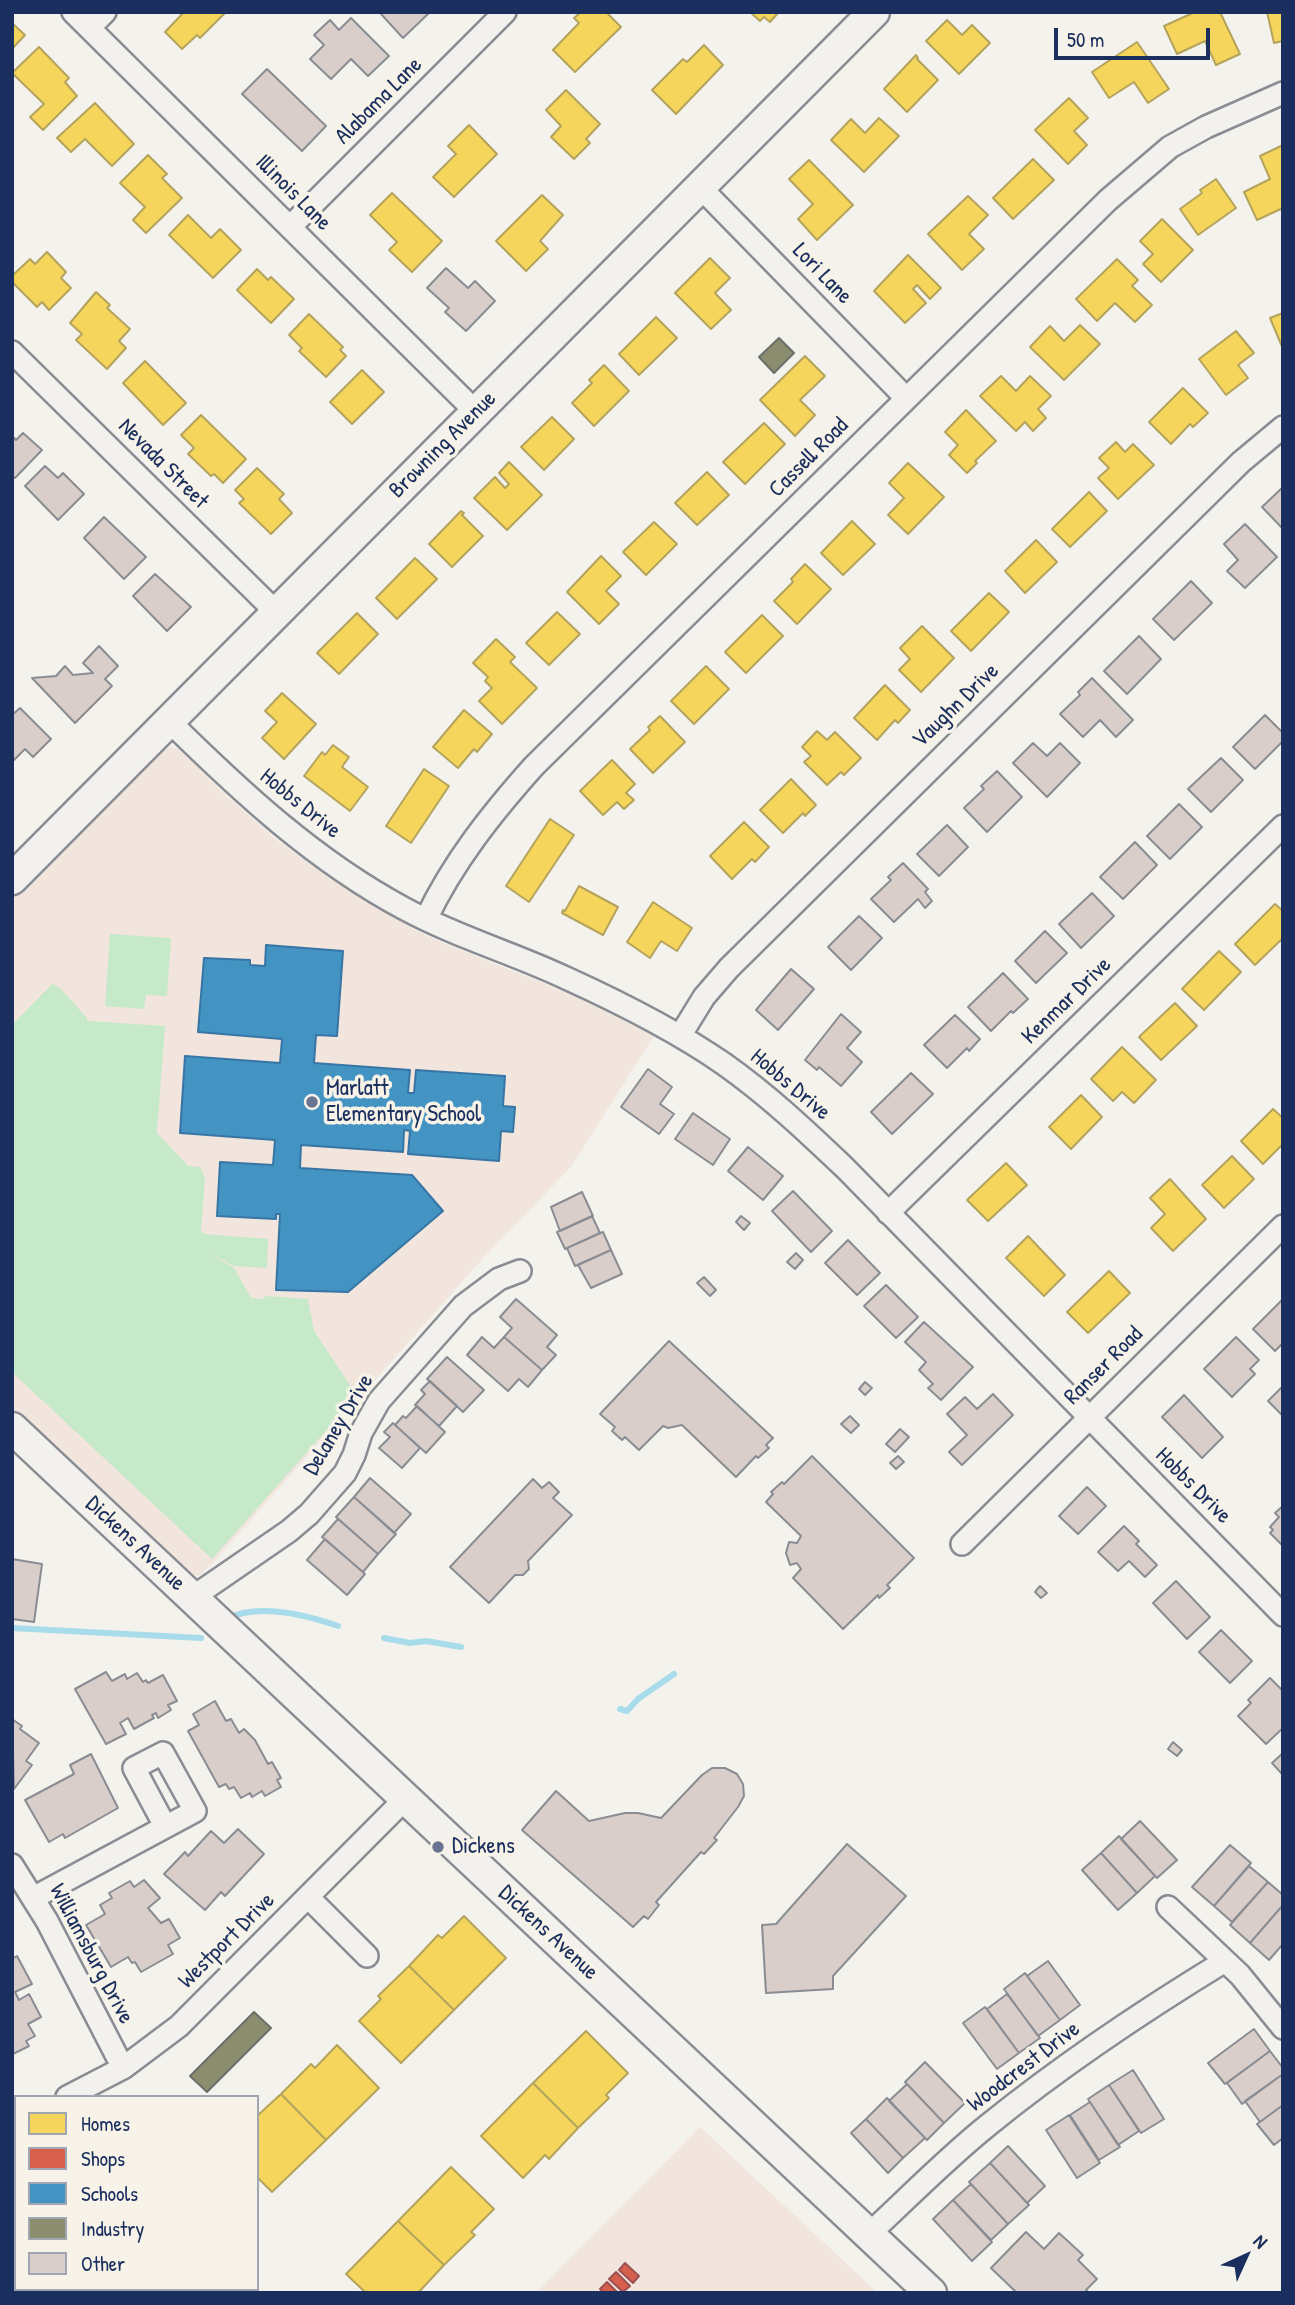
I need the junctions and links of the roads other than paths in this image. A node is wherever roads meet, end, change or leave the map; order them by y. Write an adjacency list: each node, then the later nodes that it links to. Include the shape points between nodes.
1 (73, 12): 5 (street, Illinois Lane)
2 (105, 12): 5 (street)
3 (505, 12): 8 (street, Alabama Lane)
4 (874, 12): 7 (street, Browning Avenue)
5 (89, 28): 8 (street, Illinois Lane)
6 (1283, 93): 10 (street, Cassell Road, via 1206,127 1153,160)
7 (700, 187): 10 (street, Lori Lane); 11 (street, Browning Avenue)
8 (290, 227): 11 (street, Illinois Lane)
9 (12, 352): 13 (street, Nevada Street)
10 (906, 398): 17 (street, Cassell Road, via 534,766 475,836)
11 (476, 412): 13 (street, Browning Avenue)
12 (1283, 427): 18 (street, Vaughn Drive, via 1241,462 789,907 713,986)
13 (277, 613): 14 (street, Browning Avenue)
14 (169, 721): 16 (street, Browning Avenue); 17 (street, Hobbs Drive, via 297,838 363,884)
15 (1283, 826): 19 (street, Kenmar Drive)
16 (12, 879)
17 (426, 919): 18 (street, Hobbs Drive, via 564,976)
18 (680, 1036): 19 (street, Hobbs Drive, via 772,1101)
19 (888, 1213): 22 (street, Hobbs Drive)
20 (1283, 1226): 22 (street, Ranser Road)
21 (520, 1271): 25 (street, Delaney Drive, via 499,1279 463,1306 387,1391 360,1433 345,1473 309,1514)
22 (1089, 1418): 24 (street, Ranser Road); 26 (street, Hobbs Drive)
23 (12, 1428): 25 (street, Dickens Avenue)
24 (962, 1545)
25 (193, 1597): 27 (street, Dickens Avenue)
26 (1283, 1615)
27 (405, 1799): 31 (street, Westport Drive); 38 (street, Dickens Avenue)
28 (165, 1826): 30 (street)
29 (12, 1865): 30 (street, Williamsburg Drive)
30 (33, 1898): 36 (street, Williamsburg Drive)
31 (308, 1898): 33 (street); 36 (street, Westport Drive, via 179,2026)
32 (1168, 1907): 34 (street)
33 (367, 1955)
34 (1225, 1961): 35 (street); 38 (street, Woodcrest Drive, via 1034,2090 985,2128)
35 (1283, 2028)
36 (123, 2068): 37 (street, Westport Drive)
37 (71, 2095)
38 (869, 2234): 39 (street, Dickens Avenue)
39 (931, 2293)

